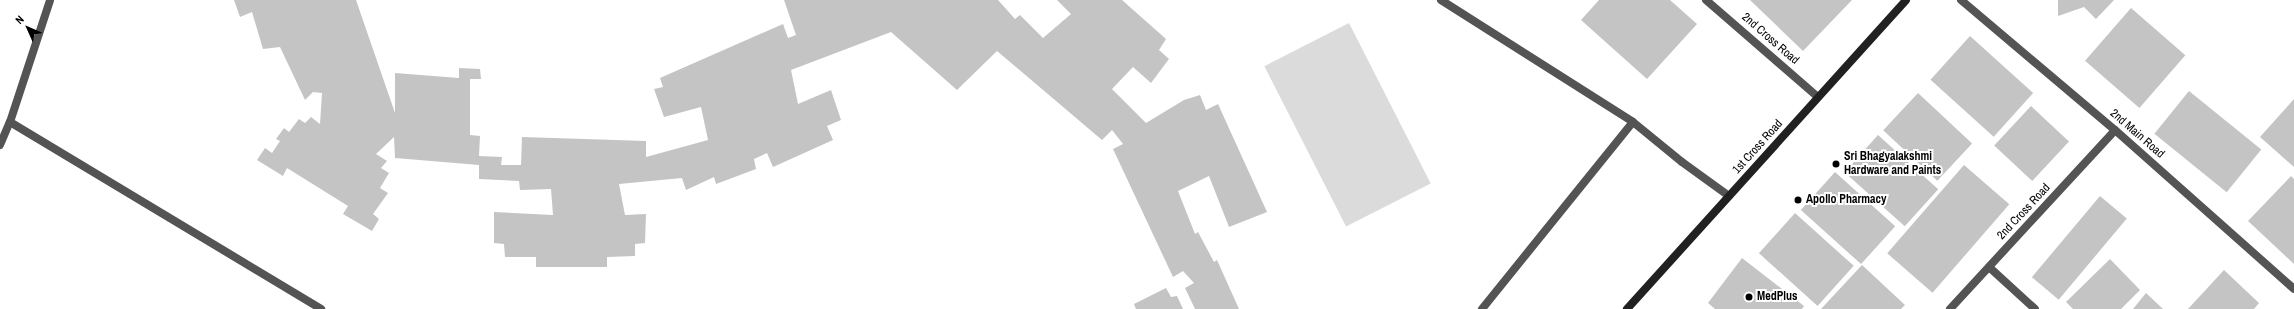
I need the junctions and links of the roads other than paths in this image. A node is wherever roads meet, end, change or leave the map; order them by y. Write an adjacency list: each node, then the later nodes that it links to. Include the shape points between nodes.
1 (50, 0): 7 (street)
2 (1441, 0): 8 (street)
3 (1706, 0): 6 (street, 2nd Cross Road)
4 (1906, 0): 6 (street, 1st Cross Road)
5 (1961, 0): 9 (street, 2nd Main Road)
6 (1818, 97): 11 (street, 1st Cross Road)
7 (10, 122): 10 (street); 14 (street)
8 (1633, 122): 11 (street); 15 (street)
9 (2115, 130): 12 (street, 2nd Cross Road); 13 (street, 2nd Main Road)
10 (0, 145)
11 (1729, 196): 16 (street, 1st Cross Road)
12 (1989, 268): 17 (street, 2nd Cross Road); 18 (street)
13 (2294, 289)
14 (321, 309)
15 (1482, 309)
16 (1627, 309)
17 (1950, 309)
18 (2035, 309)

